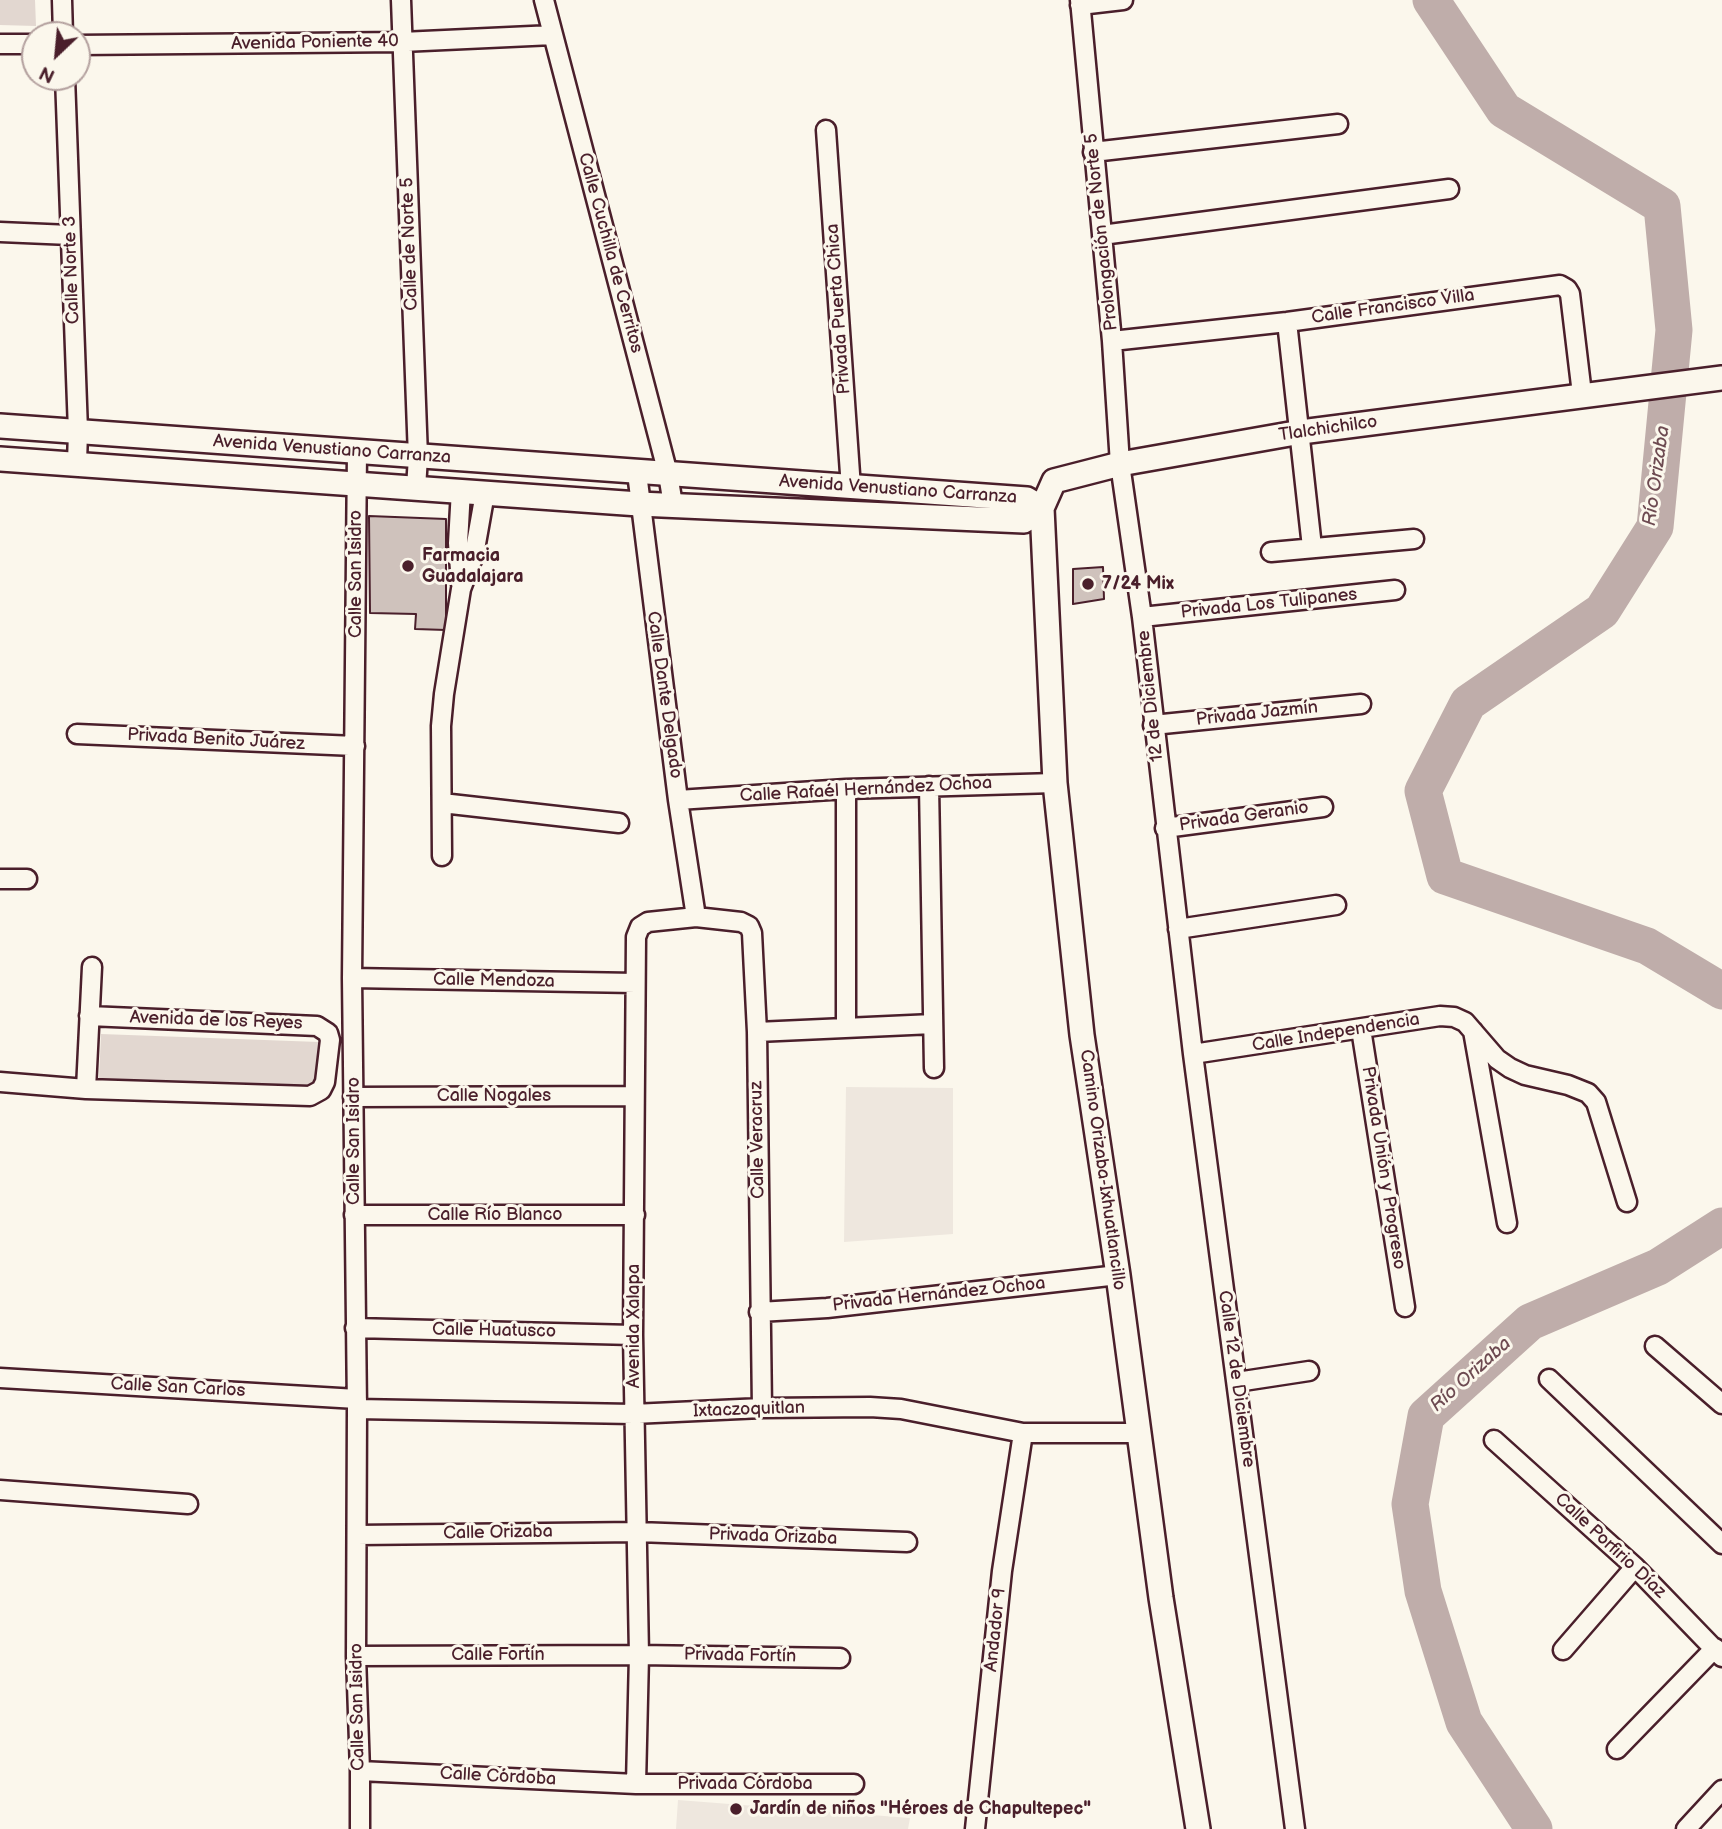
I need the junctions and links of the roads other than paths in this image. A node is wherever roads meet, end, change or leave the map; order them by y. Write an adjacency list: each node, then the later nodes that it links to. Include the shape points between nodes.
1 (62, 0): 6 (street)
2 (401, 0): 8 (street, Calle de Norte 5)
3 (544, 0): 7 (street, Calle Cuchilla de Cerritos)
4 (1123, 0): 5 (street)
5 (1080, 3): 15 (street, Prolongación de Norte 5)
6 (63, 21)
7 (553, 35): 8 (street, Avenida Poniente 40); 33 (street, Calle Cuchilla de Cerritos)
8 (402, 42): 11 (street, Avenida Poniente 40); 28 (street, Calle de Norte 5)
9 (0, 44): 10 (street)
10 (21, 44)
11 (91, 44)
12 (65, 91): 18 (street, Calle Norte 3)
13 (1338, 124): 15 (street)
14 (826, 130): 36 (street, Privada Puerta Chica)
15 (1093, 152): 19 (street, Prolongación de Norte 5)
16 (1449, 189): 19 (street)
17 (0, 232): 18 (street)
18 (70, 235): 25 (street, Calle Norte 3)
19 (1102, 235): 21 (street, Prolongación de Norte 5)
20 (1287, 322): 21 (street, Calle Francisco Villa); 23 (street, Calle Francisco Villa, via 1560,285 1570,294); 26 (street)
21 (1112, 341): 31 (street, Prolongación de Norte 5)
22 (1722, 377): 23 (street, Tlalchichilco)
23 (1582, 394): 26 (street, Tlalchichilco)
24 (0, 426): 25 (street, Avenida Venustiano Carranza)
25 (78, 431): 27 (street, Avenida Venustiano Carranza); 30 (street, Calle Norte 3)
26 (1301, 432): 31 (street, Tlalchichilco); 43 (street)
27 (357, 452): 28 (street, Avenida Venustiano Carranza); 34 (street, Calle San Isidro)
28 (418, 457): 32 (street, Avenida Venustiano Carranza); 35 (street, Calle de Norte 5)
29 (0, 459): 30 (street, Avenida Venustiano Carranza)
30 (77, 463): 34 (street, Avenida Venustiano Carranza)
31 (1120, 464): 41 (street, Tlalchichilco, via 1055,481); 47 (street, 12 de Diciembre)
32 (636, 472): 33 (street, Avenida Venustiano Carranza); 39 (street, Calle Dante Delgado)
33 (667, 474): 36 (street, Avenida Venustiano Carranza); 40 (street, Calle Cuchilla de Cerritos)
34 (357, 485): 35 (street, Avenida Venustiano Carranza); 51 (street, Calle San Isidro)
35 (416, 488): 37 (street, Avenida Venustiano Carranza)
36 (851, 488): 41 (street, Avenida Venustiano Carranza, via 1027,499)
37 (461, 490): 38 (street, Avenida Venustiano Carranza); 45 (street)
38 (485, 493): 39 (street, Avenida Venustiano Carranza); 45 (street, via 476,546)
39 (639, 504): 40 (street, Avenida Venustiano Carranza); 55 (street, Calle Dante Delgado)
40 (673, 505): 41 (street, Avenida Venustiano Carranza, via 1024,521)
41 (1042, 508): 52 (street, Camino Orizaba-Ixhuatlancillo)
42 (1414, 539): 43 (street)
43 (1312, 547): 44 (street)
44 (1271, 552)
45 (461, 589): 56 (street, via 441,726)
46 (1395, 590): 47 (street, Privada Los Tulipanes)
47 (1142, 618): 49 (street, 12 de Diciembre)
48 (1362, 704): 49 (street, Privada Jazmín)
49 (1153, 724): 59 (street, 12 de Diciembre)
50 (77, 733): 51 (street, Privada Benito Juárez)
51 (355, 746): 67 (street, Calle San Isidro)
52 (1055, 783): 53 (street, Calle Rafaél Hernández Ochoa); 85 (street, Camino Orizaba-Ixhuatlancillo, via 1082,1035)
53 (929, 786): 54 (street, Calle Rafaél Hernández Ochoa); 70 (street)
54 (846, 789): 55 (street, Calle Rafaél Hernández Ochoa); 71 (street)
55 (678, 800): 64 (street, Calle Dante Delgado)
56 (442, 803): 58 (street); 60 (street)
57 (1323, 807): 59 (street, Privada Geranio)
58 (619, 823)
59 (1165, 828): 65 (street, 12 de Diciembre)
60 (442, 856)
61 (0, 879): 62 (street)
62 (27, 880)
63 (1336, 905): 65 (street)
64 (696, 917): 68 (street, Avenida Xalapa, via 643,923 636,937); 74 (street, Calle Veracruz, via 741,922 750,928)
65 (1178, 929): 75 (street, Calle 12 de Diciembre)
66 (92, 967): 69 (street)
67 (352, 978): 68 (street, Calle Mendoza); 80 (street, Calle San Isidro)
68 (635, 983): 79 (street, Avenida Xalapa)
69 (89, 1016): 78 (street); 78 (street, Avenida de los Reyes, via 311,1024 323,1028 330,1040 325,1082 310,1096)
70 (933, 1024): 71 (street); 76 (street)
71 (846, 1027): 74 (street)
72 (1361, 1029): 73 (street, Calle Independencia, via 1454,1017); 75 (street, Calle Independencia); 86 (street, Privada Unión y Progreso)
73 (1473, 1031): 81 (street, via 1510,1068 1588,1093 1596,1102); 84 (street)
74 (757, 1032): 87 (street, Calle Veracruz)
75 (1193, 1055): 94 (street, Calle 12 de Diciembre)
76 (934, 1068)
77 (0, 1082): 78 (street, Avenida de los Reyes)
78 (86, 1088)
79 (634, 1096): 80 (street, Calle Nogales); 83 (street, Avenida Xalapa)
80 (354, 1097): 82 (street, Calle San Isidro)
81 (1627, 1202)
82 (354, 1215): 83 (street, Calle Río Blanco); 88 (street, Calle San Isidro)
83 (635, 1215): 89 (street, Avenida Xalapa)
84 (1507, 1223)
85 (1118, 1275): 87 (street, Privada Hernández Ochoa); 100 (street, Camino Orizaba-Ixhuatlancillo)
86 (1405, 1307)
87 (759, 1312): 97 (street, Calle Veracruz)
88 (355, 1328): 89 (street, Calle Huatusco); 95 (street, Calle San Isidro)
89 (633, 1335): 98 (street, Avenida Xalapa)
90 (1655, 1346): 96 (street)
91 (1308, 1371): 94 (street)
92 (0, 1378): 95 (street, Calle San Carlos)
93 (1549, 1379): 107 (street)
94 (1237, 1382): 122 (street, Calle 12 de Diciembre)
95 (357, 1404): 98 (street, Ixtaczoquitlan); 105 (street, Calle San Isidro)
96 (1722, 1404)
97 (762, 1408): 98 (street, Ixtaczoquitlan); 99 (street, Ixtaczoquitlan, via 901,1409)
98 (634, 1414): 104 (street, Avenida Xalapa)
99 (1023, 1433): 100 (street, Ixtaczoquitlan); 120 (street, Andador 9, via 1002,1571)
100 (1139, 1433): 121 (street, Camino Orizaba-Ixhuatlancillo)
101 (1494, 1440): 108 (street, Calle Porfirio Díaz)
102 (0, 1490): 103 (street)
103 (188, 1504)
104 (638, 1532): 105 (street, Calle Orizaba); 106 (street, Privada Orizaba); 111 (street, Avenida Xalapa)
105 (357, 1535): 112 (street, Calle San Isidro)
106 (907, 1542)
107 (1722, 1544)
108 (1635, 1567): 109 (street); 110 (street, Calle Porfirio Díaz)
109 (1563, 1650)
110 (1718, 1652): 114 (street)
111 (639, 1655): 112 (street, Calle Fortín); 113 (street, Privada Fortín); 116 (street, Avenida Xalapa)
112 (356, 1656): 115 (street, Calle San Isidro)
113 (840, 1658)
114 (1617, 1749)
115 (360, 1771): 116 (street, Calle Córdoba); 119 (street, Calle San Isidro)
116 (636, 1784): 117 (street, Privada Córdoba)
117 (854, 1784)
118 (1722, 1790): 123 (street)
119 (360, 1829)
120 (975, 1829)
121 (1198, 1829)
122 (1295, 1829)
123 (1686, 1829)

